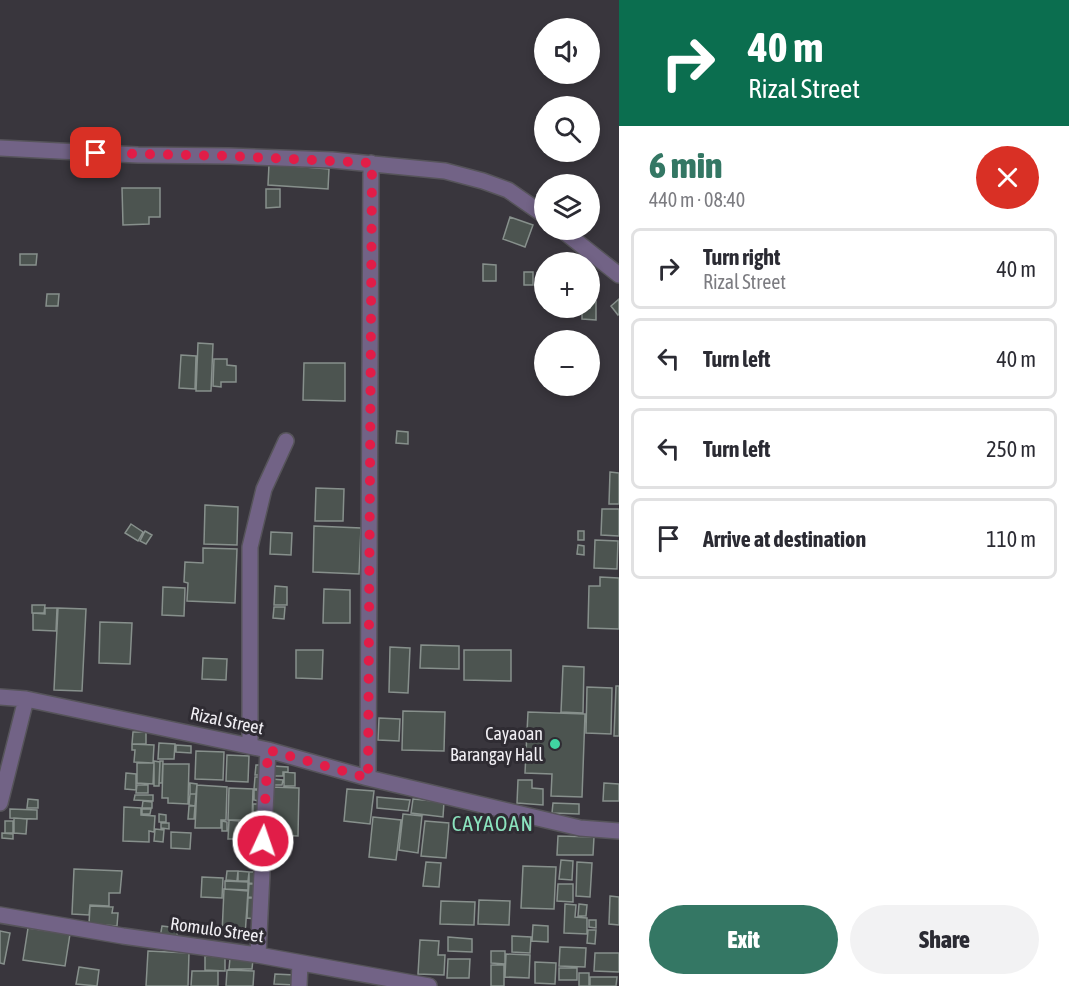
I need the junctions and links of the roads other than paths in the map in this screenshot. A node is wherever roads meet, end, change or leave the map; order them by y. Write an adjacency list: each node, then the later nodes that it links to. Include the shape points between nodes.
1 (0, 148): 2 (street)
2 (372, 163): 3 (street, via 445,171 483,181 508,190); 11 (street)
3 (534, 208)
4 (575, 240): 5 (street)
5 (619, 275)
6 (286, 441): 9 (street, via 264,489 250,547)
7 (0, 697): 8 (street, Rizal Street)
8 (26, 699): 9 (street, Rizal Street); 12 (street)
9 (250, 746): 10 (street, Rizal Street)
10 (268, 750): 11 (street, Rizal Street); 15 (street)
11 (368, 778): 13 (street, Rizal Street, via 580,828)
12 (0, 803)
13 (619, 831)
14 (0, 915): 15 (street, Romulo Street)
15 (258, 955): 16 (street, Romulo Street)
16 (300, 963): 17 (street, Romulo Street); 18 (street)
17 (407, 984): 19 (street, Romulo Street)
18 (299, 986)
19 (429, 986)

